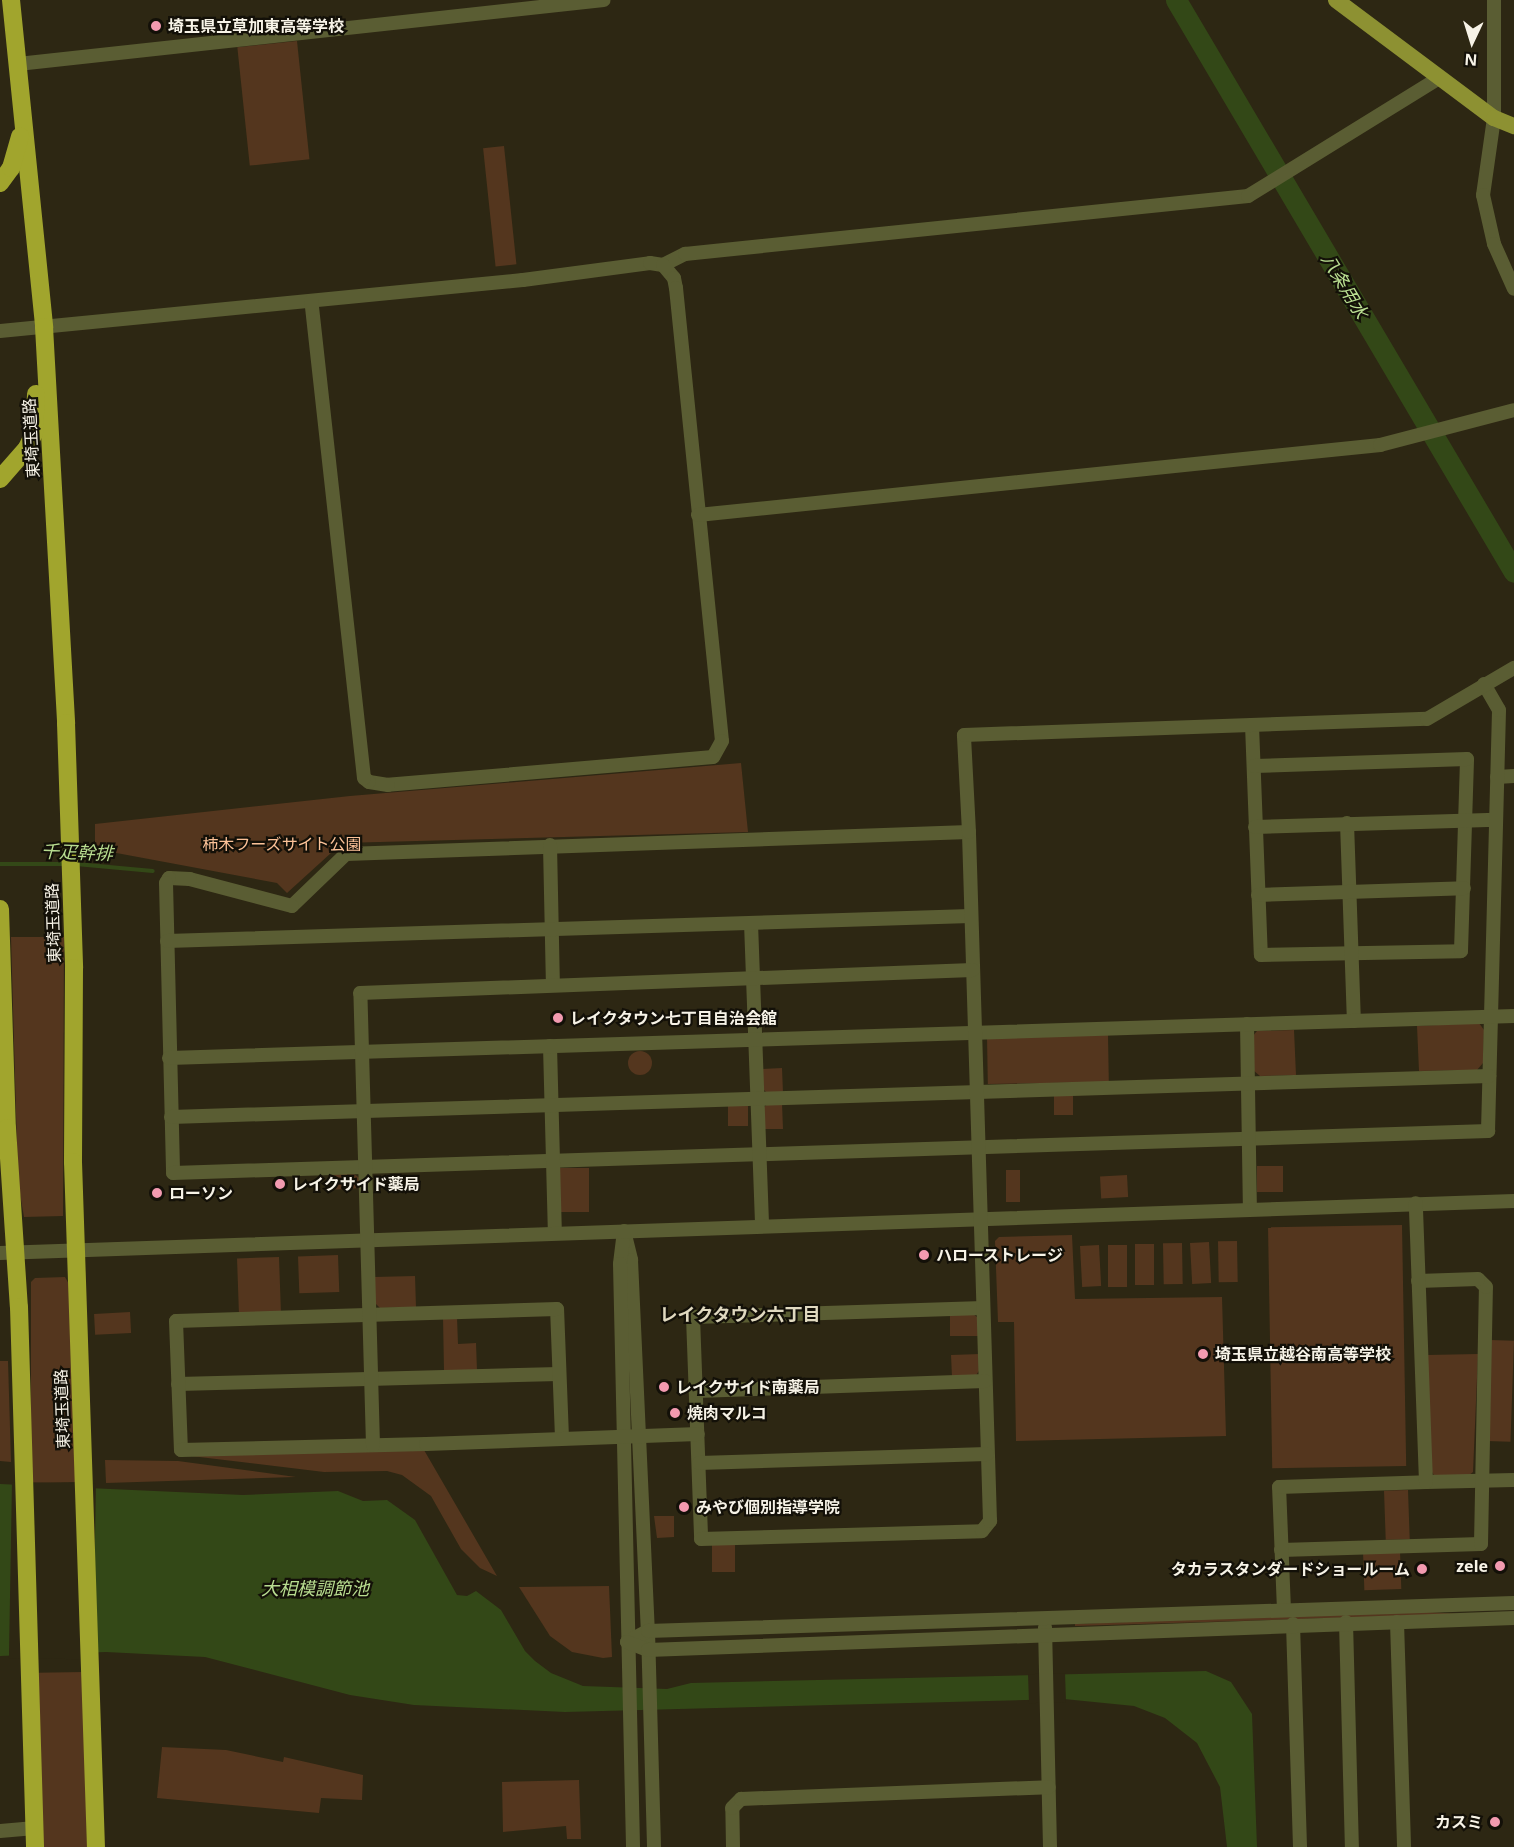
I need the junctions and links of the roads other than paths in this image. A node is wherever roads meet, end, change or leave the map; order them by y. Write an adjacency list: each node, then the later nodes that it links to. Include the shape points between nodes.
1 (11, 0): 6 (highway, 東埼玉道路)
2 (604, 0): 5 (street)
3 (1336, 0): 7 (main road)
4 (1494, 0): 9 (street)
5 (522, 4): 6 (street)
6 (18, 64): 8 (highway, 東埼玉道路)
7 (1439, 78): 9 (main road); 12 (street, via 1248,196 685,254)
8 (22, 114): 11 (highway, via 16,153); 15 (highway, 東埼玉道路)
9 (1494, 118): 10 (main road); 13 (street, via 1483,195 1494,244)
10 (1514, 126)
11 (0, 183)
12 (663, 266): 14 (street, via 650,263); 19 (street, via 674,278 676,288)
13 (1514, 289)
14 (311, 301): 15 (street); 19 (street, via 360,762 369,782 388,785 713,756 722,741)
15 (44, 327): 16 (street); 18 (highway, via 34,360 34,434); 73 (highway, 東埼玉道路, via 70,865)
16 (0, 331)
17 (1514, 410): 19 (street, via 1368,446)
18 (0, 479)
19 (698, 515)
20 (1514, 668): 21 (street)
21 (1484, 684): 22 (street, via 1427,719); 25 (street, via 1499,710)
22 (1252, 725): 23 (street); 30 (street, via 964,735)
23 (1254, 766): 26 (street, via 1467,759); 29 (street)
24 (1514, 776): 25 (street)
25 (1497, 777): 27 (street)
26 (1466, 819): 27 (street); 28 (street); 32 (street)
27 (1496, 820): 45 (street)
28 (1347, 823): 29 (street); 33 (street)
29 (1255, 827): 34 (street)
30 (969, 831): 31 (street); 36 (street)
31 (550, 846): 38 (street); 39 (street, via 346,854 292,906 176,876 166,883)
32 (1464, 888): 33 (street); 40 (street, via 1461,951)
33 (1350, 891): 34 (street); 40 (street)
34 (1258, 895): 40 (street, via 1260,955)
35 (0, 909): 74 (highway)
36 (971, 916): 37 (street); 41 (street)
37 (751, 923): 38 (street); 42 (street)
38 (551, 927): 39 (street); 43 (street)
39 (167, 942): 52 (street)
40 (1351, 953): 46 (street)
41 (973, 970): 42 (street); 48 (street)
42 (753, 978): 43 (street); 49 (street)
43 (553, 985): 51 (street, via 360,993)
44 (1514, 1016): 45 (street)
45 (1491, 1017): 46 (street); 53 (street)
46 (1353, 1021): 47 (street)
47 (1247, 1024): 48 (street); 54 (street)
48 (974, 1033): 49 (street); 55 (street)
49 (755, 1040): 50 (street); 56 (street)
50 (550, 1046): 51 (street); 57 (street)
51 (361, 1053): 52 (street); 58 (street)
52 (169, 1058): 59 (street)
53 (1489, 1076): 54 (street); 60 (street, via 1488,1131)
54 (1248, 1083): 55 (street); 60 (street)
55 (976, 1092): 56 (street); 61 (street)
56 (757, 1097): 57 (street); 62 (street)
57 (551, 1105): 58 (street); 63 (street)
58 (363, 1112): 59 (street); 64 (street)
59 (171, 1116): 64 (street, via 173,1173)
60 (1248, 1139): 61 (street); 67 (street)
61 (979, 1148): 62 (street); 68 (street)
62 (759, 1155): 63 (street); 69 (street)
63 (551, 1160): 64 (street); 71 (street)
64 (364, 1167): 72 (street)
65 (1514, 1201): 66 (street)
66 (1416, 1203): 67 (street); 75 (street)
67 (1250, 1208): 68 (street)
68 (981, 1218): 69 (street); 76 (street)
69 (762, 1225): 70 (street)
70 (624, 1231): 71 (street); 84 (street, via 631,1260)
71 (555, 1233): 72 (street)
72 (367, 1238): 73 (street); 77 (street)
73 (76, 1248): 74 (street); 108 (highway, 東埼玉道路)
74 (8, 1252): 105 (highway, via 24,1466)
75 (1418, 1281): 89 (street, via 1478,1279 1486,1287); 91 (street)
76 (983, 1308): 80 (street); 82 (street, via 693,1317)
77 (368, 1314): 78 (street, via 557,1310); 79 (street); 81 (street, via 176,1322)
78 (559, 1374): 79 (street); 85 (street)
79 (372, 1380): 81 (street); 86 (street)
80 (985, 1381): 82 (street); 87 (street)
81 (178, 1384): 86 (street, via 180,1450)
82 (696, 1391): 83 (street)
83 (698, 1434): 84 (street); 88 (street)
84 (630, 1435): 85 (street); 100 (street); 102 (street)
85 (562, 1438): 86 (street)
86 (373, 1445)
87 (987, 1454): 88 (street); 88 (street, via 990,1521 982,1531 701,1539)
88 (699, 1463)
89 (1480, 1480): 90 (street); 91 (street); 92 (street, via 1481,1544)
90 (1514, 1480)
91 (1426, 1482): 92 (street, via 1279,1487)
92 (1281, 1550): 94 (street)
93 (1514, 1603): 94 (street)
94 (1284, 1610): 96 (street)
95 (1514, 1618): 98 (street)
96 (1045, 1619): 100 (street); 101 (street)
97 (1346, 1622): 98 (street); 99 (street); 114 (street)
98 (1397, 1622): 115 (street)
99 (1293, 1624): 101 (street); 113 (street)
100 (648, 1631): 102 (street); 103 (street)
101 (1046, 1636): 103 (street); 104 (street)
102 (627, 1642): 103 (street); 109 (street)
103 (648, 1650): 110 (street)
104 (1049, 1787): 111 (street, via 741,1799 732,1808); 112 (street)
105 (35, 1828): 106 (street); 107 (highway)
106 (0, 1830)
107 (35, 1847)
108 (96, 1847)
109 (633, 1847)
110 (654, 1847)
111 (733, 1847)
112 (1050, 1847)
113 (1300, 1847)
114 (1352, 1847)
115 (1404, 1847)

